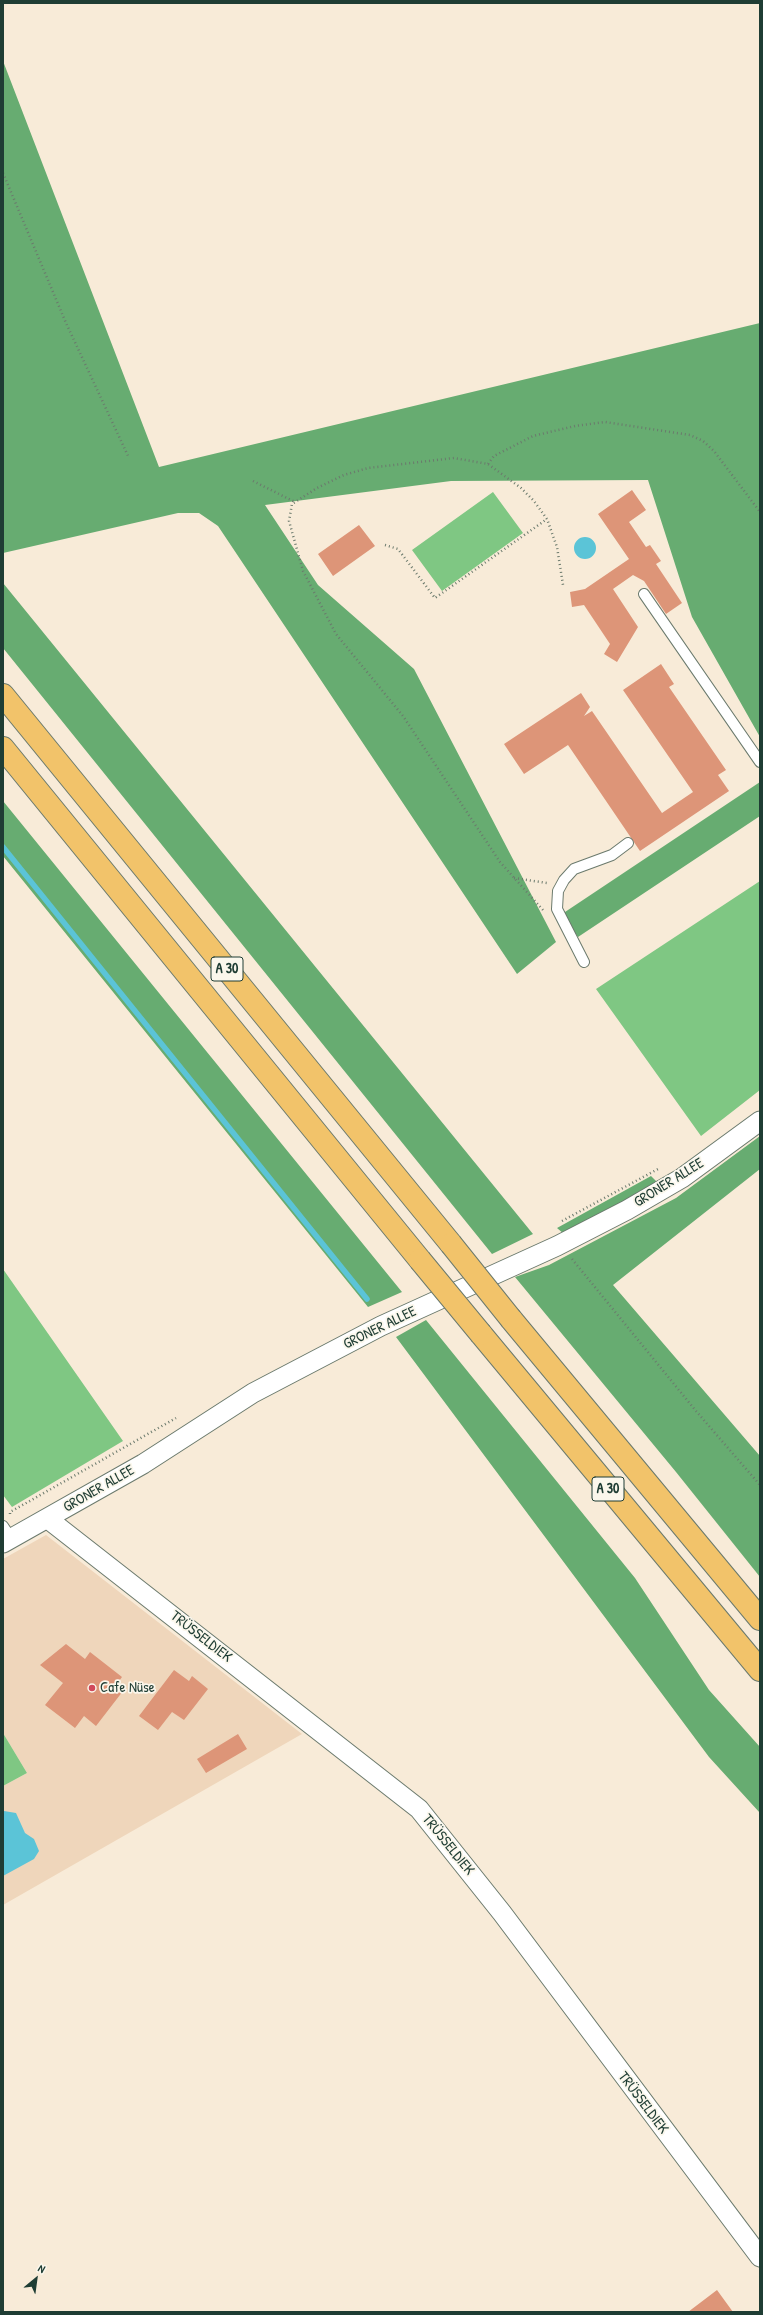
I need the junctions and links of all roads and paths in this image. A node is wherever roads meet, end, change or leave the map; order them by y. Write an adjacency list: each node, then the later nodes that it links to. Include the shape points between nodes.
1 (3, 173): 2 (path, via 66,323)
2 (129, 458)
3 (488, 464): 5 (path, via 454,458 368,468 337,478); 6 (path, via 494,456 534,436 575,426 605,422 690,435 704,441 714,451); 7 (path, via 521,488)
4 (253, 480): 5 (path)
5 (295, 502): 15 (path, via 292,504 289,521 303,571 336,634 403,716 500,862)
6 (760, 512)
7 (547, 519): 8 (path, via 435,598 398,549); 9 (path, via 557,547)
8 (384, 545)
9 (563, 585)
10 (644, 594): 13 (lane)
11 (3, 695): 26 (highway, A 30, bridge, via 511,1319)
12 (3, 748): 27 (highway, A 30, bridge, via 420,1260)
13 (760, 762)
14 (628, 843): 16 (lane, via 607,857 574,869)
15 (514, 878): 16 (path); 17 (path, via 540,908)
16 (561, 885): 17 (lane, via 558,891 558,909)
17 (565, 926): 18 (lane)
18 (584, 962)
19 (760, 1121): 22 (street, GRONER ALLEE, via 682,1178)
20 (659, 1168): 21 (path)
21 (558, 1223)
22 (557, 1246): 23 (path, via 579,1266 696,1411); 24 (street, GRONER ALLEE, via 381,1326 253,1393 143,1464)
23 (760, 1485)
24 (48, 1519): 25 (street, GRONER ALLEE); 28 (street, TRÜSSELDIEK, via 419,1809 502,1913)
25 (6, 1536)
26 (760, 1619)
27 (760, 1670)
28 (760, 2257)

